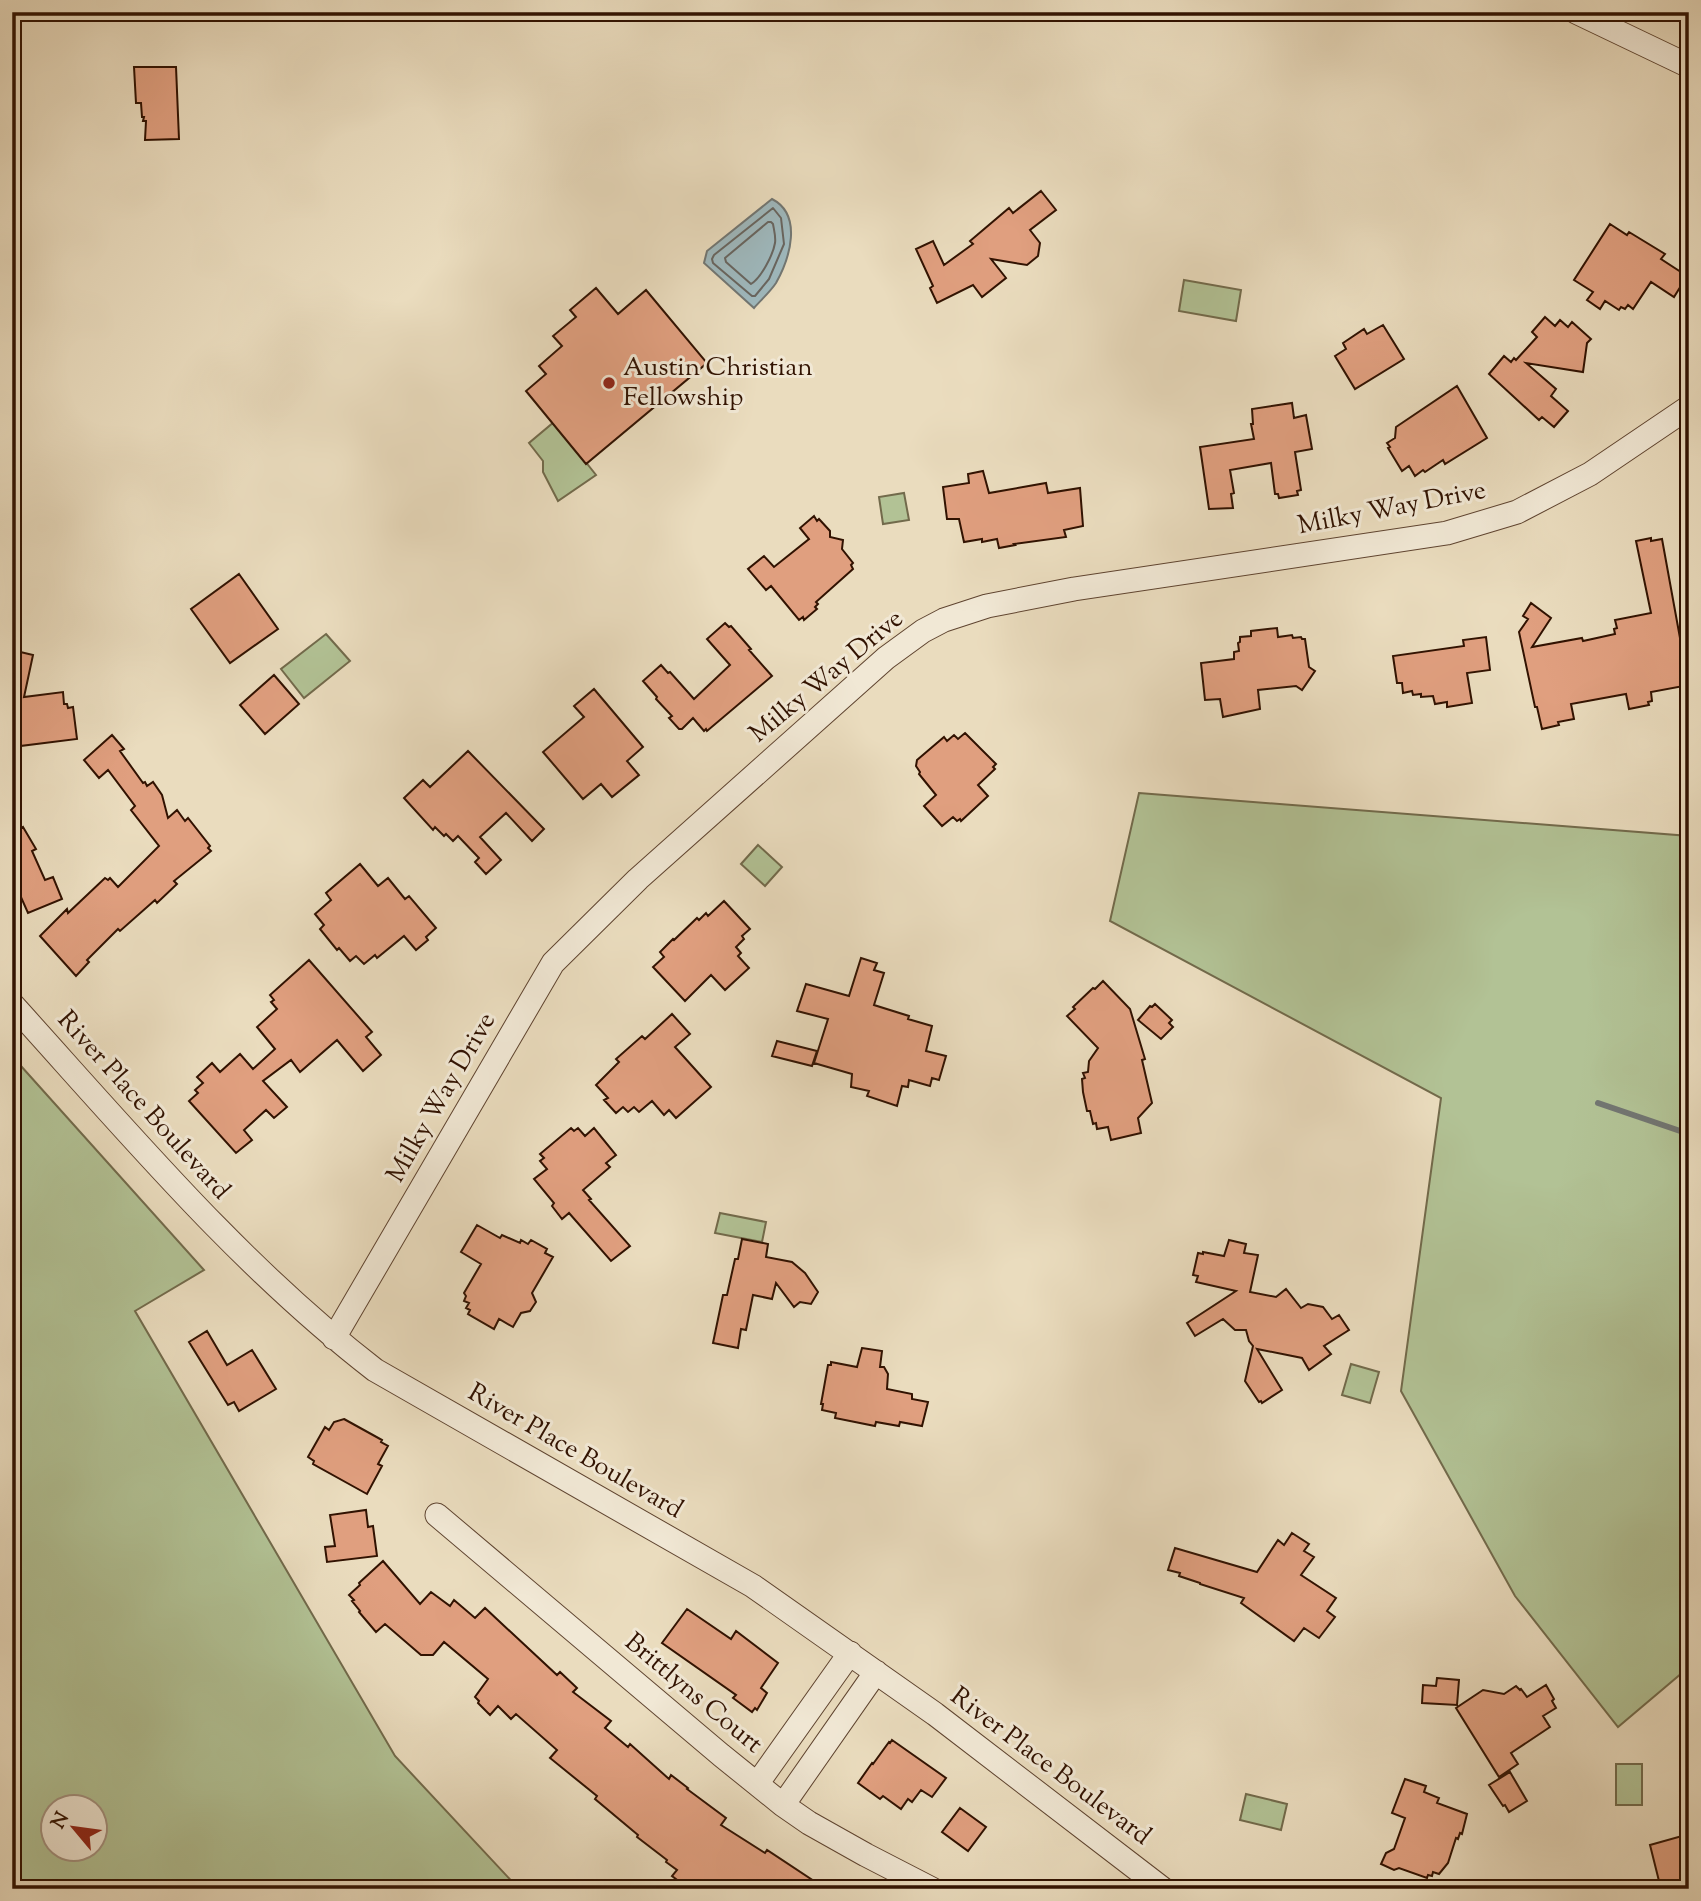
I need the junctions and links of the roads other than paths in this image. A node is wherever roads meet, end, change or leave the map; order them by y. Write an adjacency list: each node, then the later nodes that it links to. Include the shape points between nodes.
1 (1576, 12): 2 (street)
2 (1689, 66)
3 (1689, 407): 5 (street, Milky Way Drive, via 1590,474 1517,512 1447,533 1074,589 987,606 923,631 886,658 638,879 553,963)
4 (12, 1004): 5 (street, River Place Boulevard, via 215,1225)
5 (334, 1338): 7 (street, River Place Boulevard, via 375,1370 753,1586)
6 (437, 1515): 9 (street, Brittlyns Court)
7 (850, 1653): 8 (street, River Place Boulevard); 9 (street)
8 (876, 1672): 10 (street); 12 (street, River Place Boulevard)
9 (757, 1784): 10 (street, Brittlyns Court)
10 (783, 1805): 11 (street, Brittlyns Court)
11 (932, 1889)
12 (1163, 1889)

